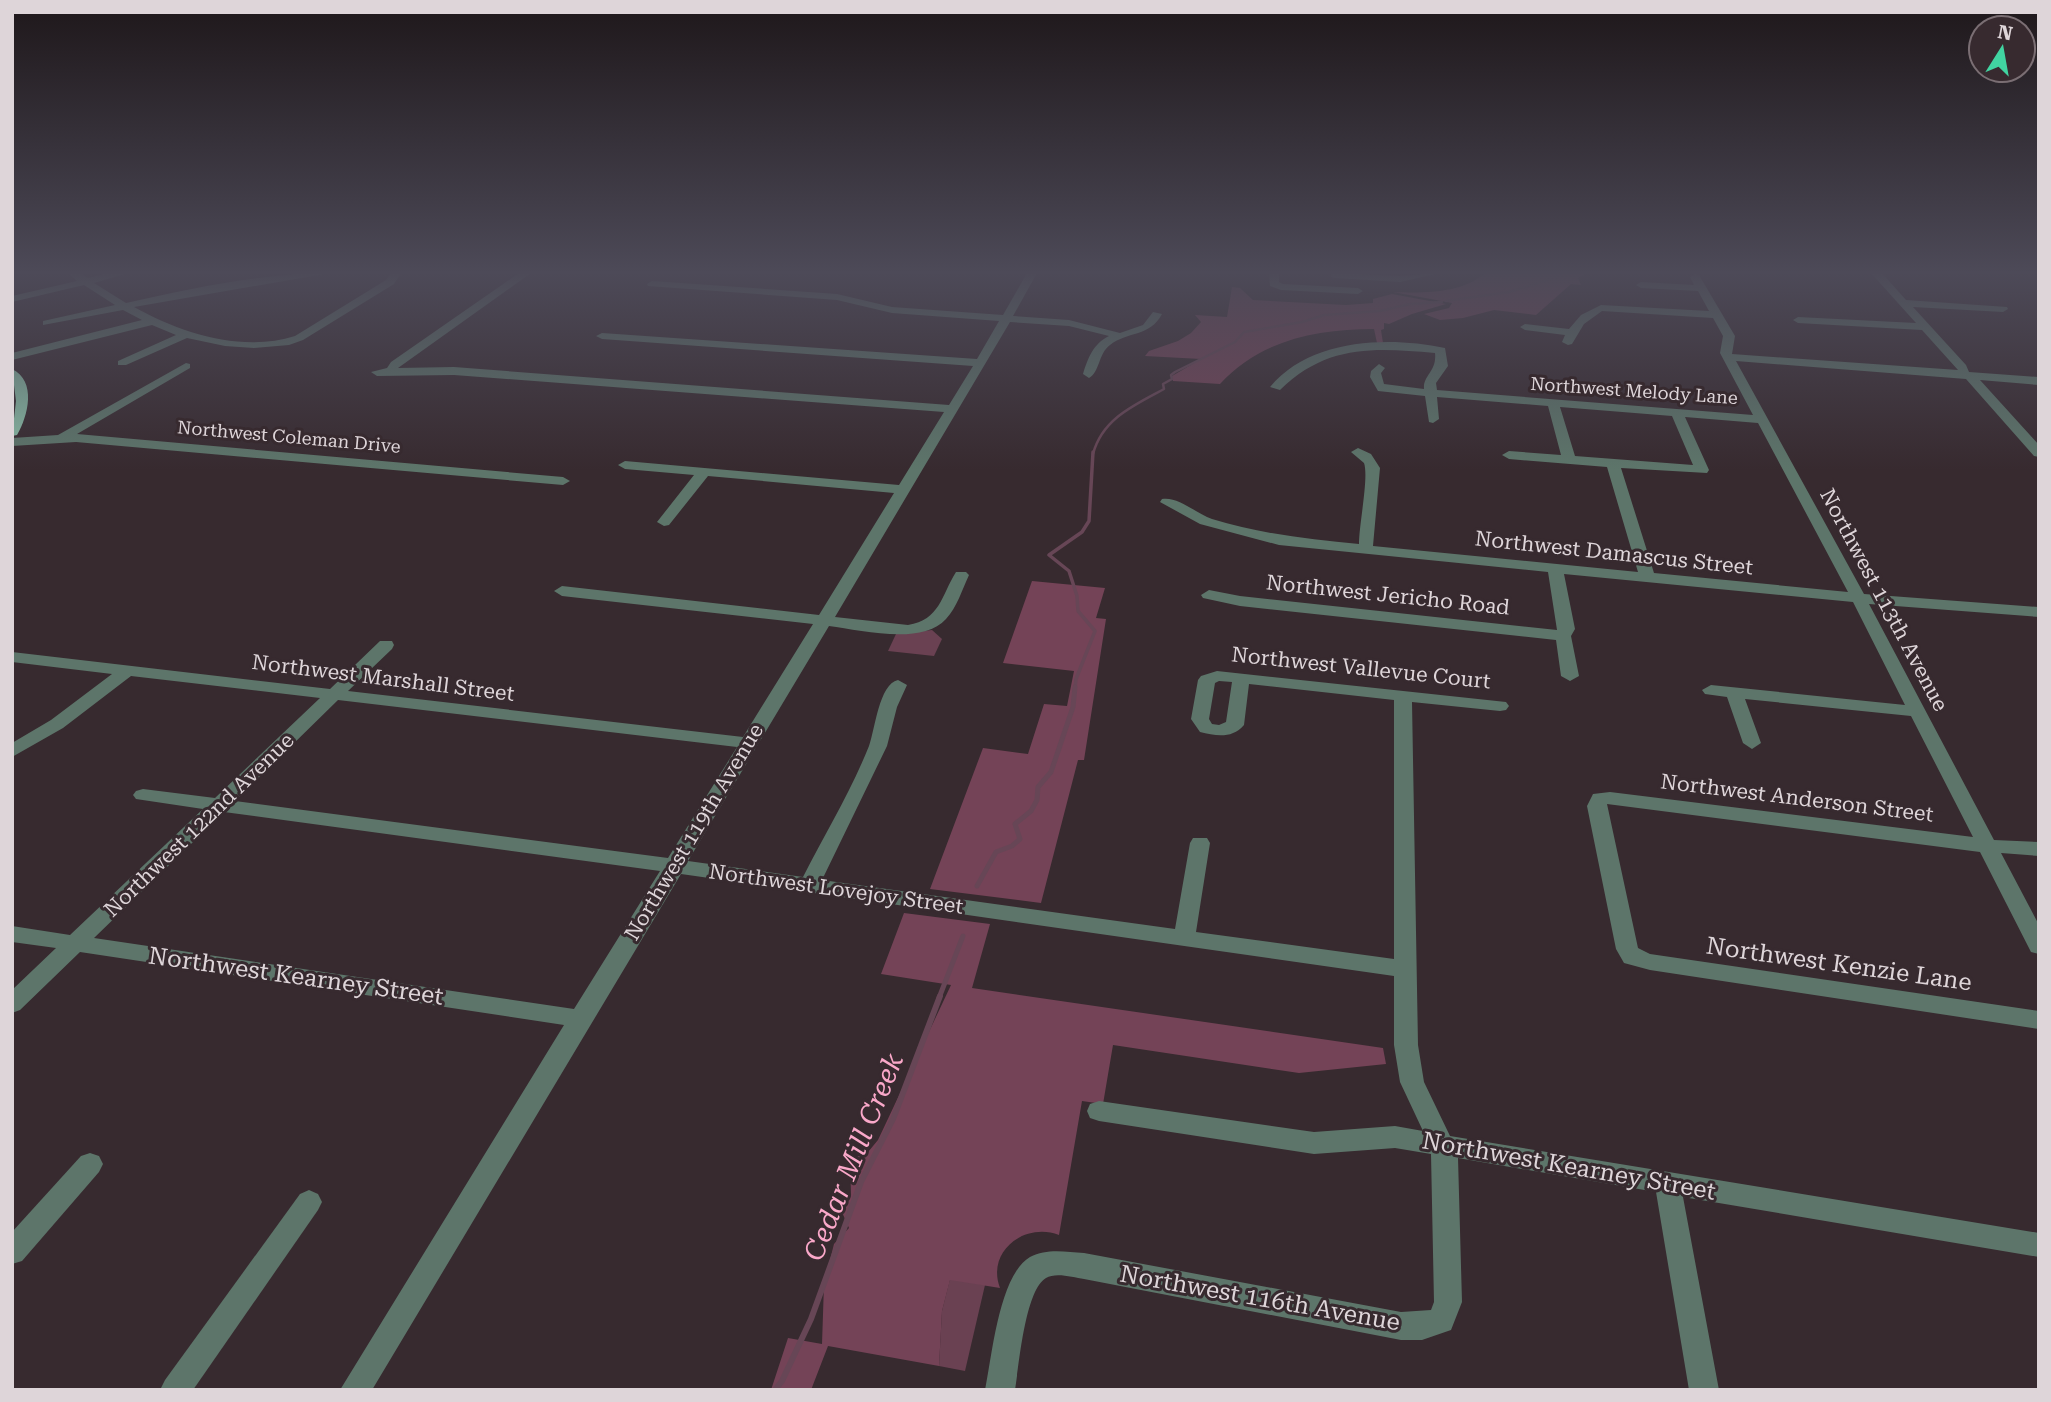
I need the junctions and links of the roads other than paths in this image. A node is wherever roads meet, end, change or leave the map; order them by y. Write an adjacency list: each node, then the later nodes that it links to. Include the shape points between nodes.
1 (91, 338): 12 (street, via 50,354)
2 (177, 338): 13 (street)
3 (203, 338): 4 (street, via 244,346)
4 (298, 338)
5 (432, 338): 17 (street)
6 (636, 338): 14 (street)
7 (995, 338): 14 (street, Northwest 119th Avenue)
8 (1115, 338): 20 (street, via 1099,349)
9 (1728, 338): 11 (street, Northwest 113th Avenue)
10 (1935, 338): 21 (street)
11 (1729, 357): 21 (street); 31 (street, Northwest 113th Avenue)
12 (12, 360)
13 (122, 363)
14 (980, 363): 28 (street, Northwest 119th Avenue)
15 (186, 366): 33 (street)
16 (1379, 368): 24 (street, via 1375,373)
17 (391, 371): 19 (street); 28 (street, via 454,370)
18 (12, 372): 32 (main road, via 23,392 21,414)
19 (377, 372)
20 (1089, 374)
21 (1965, 375): 22 (street); 36 (street)
22 (2039, 381)
23 (1276, 387): 26 (street, via 1297,367 1346,348 1381,346 1441,350 1443,363 1430,381)
24 (1378, 387): 25 (street, Northwest Melody Lane); 26 (street, Northwest Melody Lane)
25 (1363, 392)
26 (1431, 393): 27 (street, Northwest Melody Lane); 30 (street)
27 (1553, 403): 29 (street, Northwest Melody Lane); 38 (street)
28 (952, 409): 43 (street, Northwest 119th Avenue)
29 (1677, 413): 31 (street, Northwest Melody Lane); 39 (street, via 1702,468)
30 (1433, 419)
31 (1761, 419): 52 (street, Northwest 113th Avenue)
32 (12, 432)
33 (63, 437): 34 (street, Northwest Coleman Drive); 42 (street, Northwest Coleman Drive)
34 (12, 442)
35 (1358, 452): 46 (street, via 1369,458 1374,470)
36 (2039, 453)
37 (1509, 455): 38 (street)
38 (1569, 460): 39 (street)
39 (1613, 464): 49 (street)
40 (625, 465): 41 (street)
41 (705, 472): 43 (street); 45 (street)
42 (563, 481)
43 (903, 490): 54 (street, Northwest 119th Avenue)
44 (1167, 502): 46 (street, Northwest Damascus Street, via 1205,521 1262,538)
45 (664, 522)
46 (1366, 549): 47 (street, Northwest Damascus Street)
47 (1555, 568): 49 (street, Northwest Damascus Street); 55 (street, via 1567,629)
48 (961, 575): 54 (street, via 941,618 926,627 900,629)
49 (1647, 576): 52 (street, Northwest Damascus Street)
50 (562, 591): 54 (street)
51 (1209, 595): 55 (street, Northwest Jericho Road)
52 (1858, 598): 53 (street, Northwest Damascus Street); 67 (street, Northwest 113th Avenue)
53 (2039, 612)
54 (824, 619): 68 (street, Northwest 119th Avenue)
55 (1563, 634): 59 (street)
56 (386, 645): 64 (street, Northwest 122nd Avenue)
57 (12, 657): 58 (street, Northwest Marshall Street)
58 (128, 670): 64 (street, Northwest Marshall Street); 70 (street, via 74,712)
59 (1570, 676)
60 (1241, 678): 60 (street, Northwest Vallevue Court, via 1235,725 1220,731 1206,728 1200,719 1207,680); 65 (street, Northwest Vallevue Court)
61 (898, 685): 77 (street, via 878,746)
62 (1711, 690): 63 (street)
63 (1734, 693): 67 (street); 69 (street)
64 (335, 696): 68 (street, Northwest Marshall Street); 72 (street, Northwest 122nd Avenue)
65 (1403, 696): 66 (street, Northwest Vallevue Court); 83 (street, Northwest 116th Avenue)
66 (1500, 706)
67 (1916, 711): 74 (street, Northwest 113th Avenue)
68 (748, 743): 76 (street, Northwest 119th Avenue)
69 (1752, 743)
70 (12, 751)
71 (143, 795): 72 (street, Northwest Lovejoy Street)
72 (218, 805): 76 (street, Northwest Lovejoy Street); 80 (street, Northwest 122nd Avenue)
73 (1200, 843): 79 (street)
74 (1989, 846): 75 (street, Northwest Anderson Street); 81 (street, Northwest 113th Avenue); 82 (street, Northwest Anderson Street, via 1600,798 1597,806)
75 (2039, 849)
76 (674, 866): 77 (street, Northwest Lovejoy Street); 85 (street, Northwest 119th Avenue)
77 (809, 886): 79 (street, Northwest Lovejoy Street)
78 (12, 934): 80 (street, Northwest Kearney Street)
79 (1184, 937): 83 (street, Northwest Lovejoy Street)
80 (76, 944): 84 (street, Northwest 122nd Avenue); 85 (street, Northwest Kearney Street)
81 (2038, 945)
82 (1632, 957): 86 (street, Northwest Kenzie Lane)
83 (1405, 969): 88 (street, Northwest 116th Avenue, via 1406,1045 1412,1082)
84 (12, 1004)
85 (581, 1019): 94 (street, Northwest 119th Avenue)
86 (2039, 1020)
87 (1099, 1111): 88 (street, Northwest Kearney Street, via 1314,1143 1395,1137)
88 (1442, 1144): 90 (street, Northwest Kearney Street); 96 (street, Northwest 116th Avenue, via 1448,1302 1441,1320 1401,1326 1084,1266 1039,1266 1026,1278 1019,1296)
89 (90, 1164): 93 (street)
90 (1667, 1182): 92 (street, Northwest Kearney Street); 97 (street)
91 (309, 1202): 95 (street)
92 (2039, 1245)
93 (12, 1252)
94 (360, 1389)
95 (175, 1390)
96 (1000, 1390)
97 (1704, 1390)

